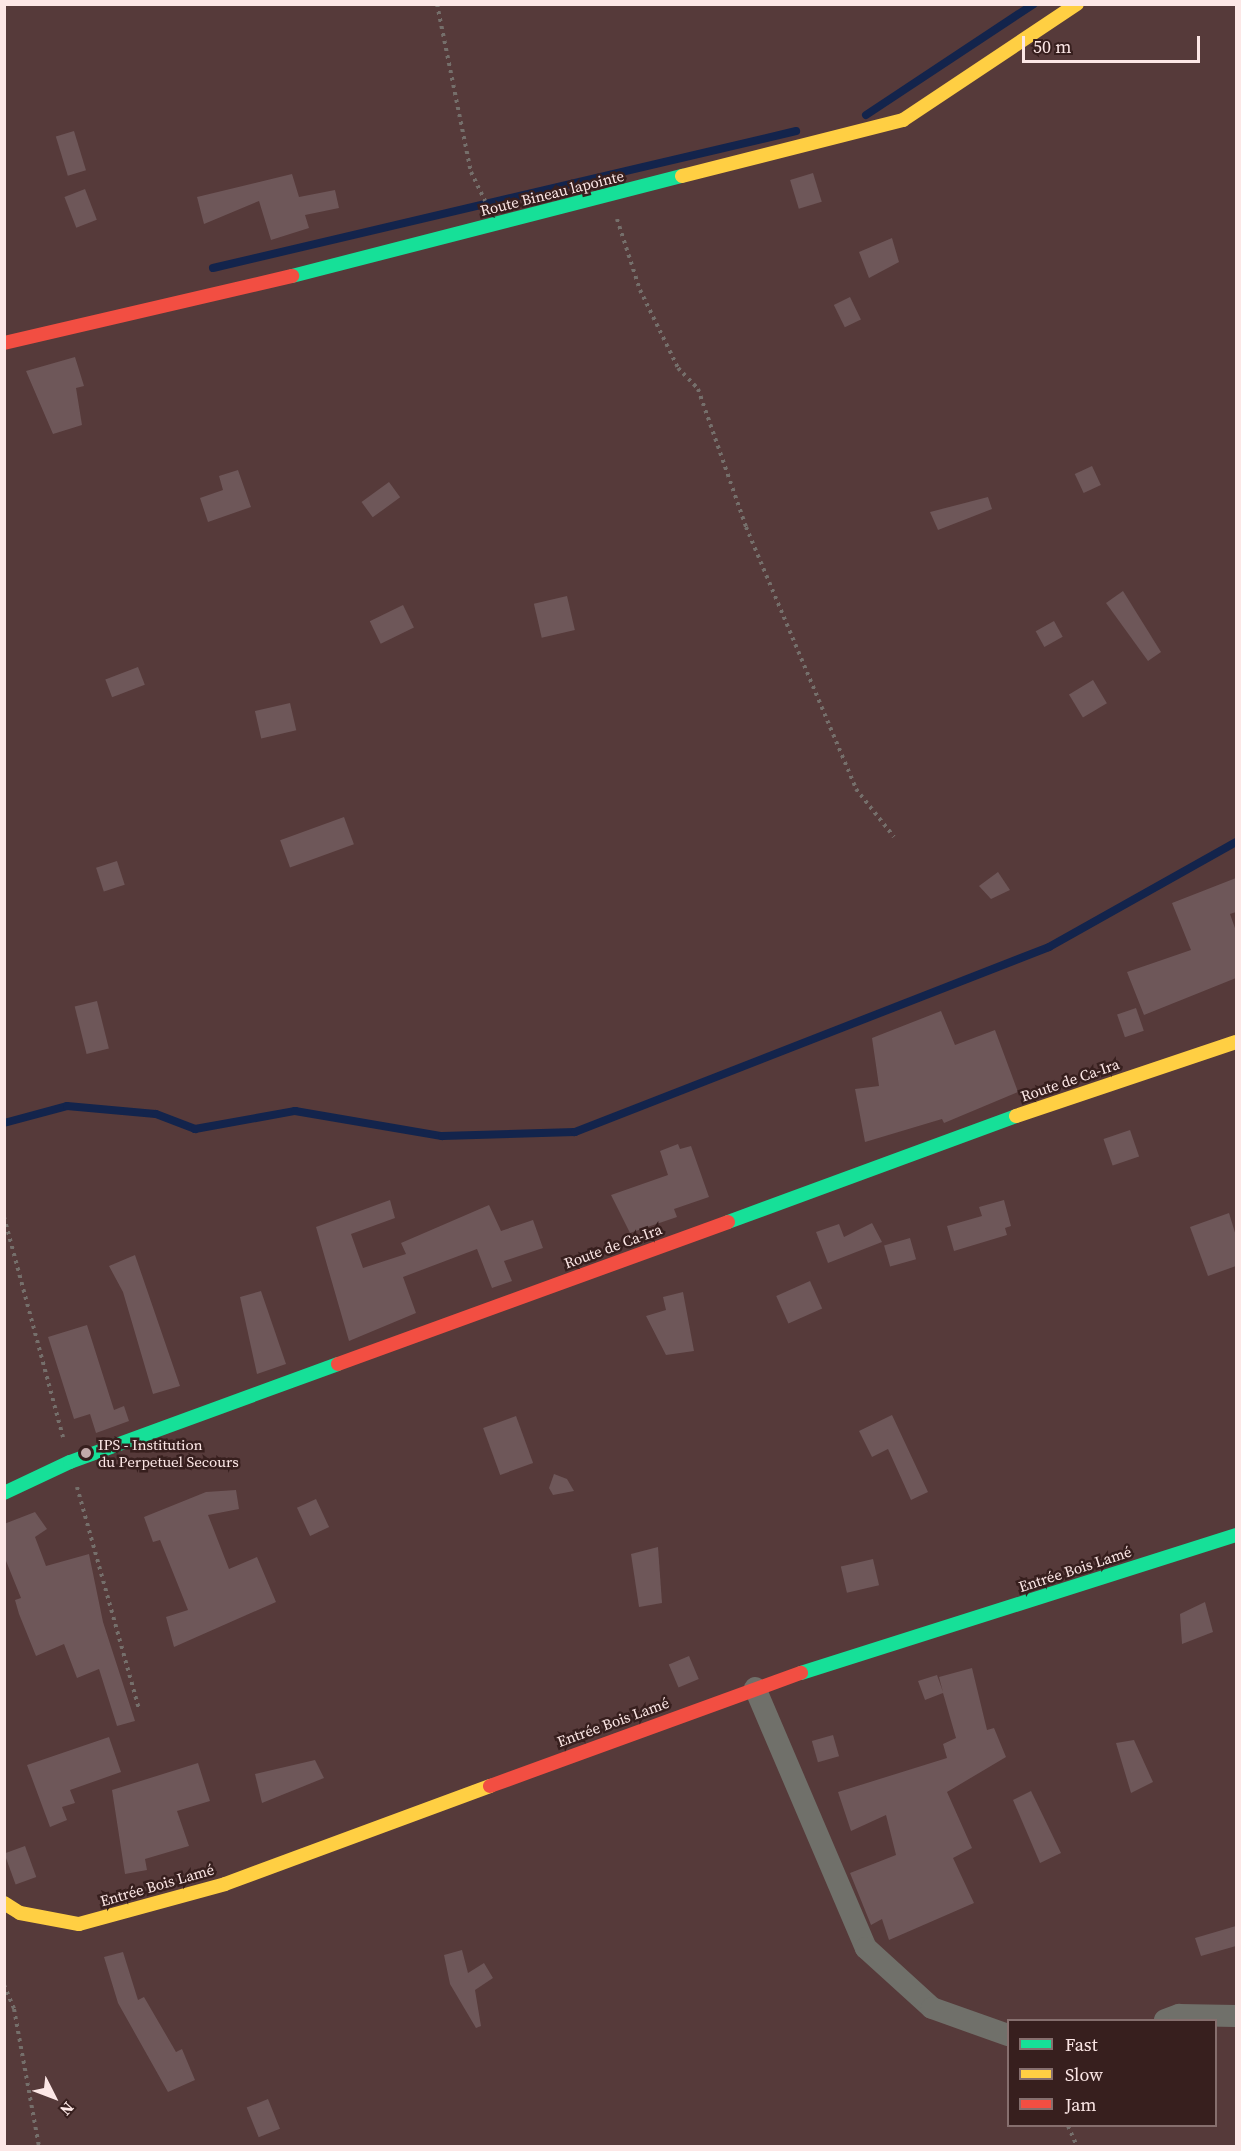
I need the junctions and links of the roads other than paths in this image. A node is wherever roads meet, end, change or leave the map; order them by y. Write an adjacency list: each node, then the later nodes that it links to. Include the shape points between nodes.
1 (1077, 4): 2 (street, Route Bineau lapointe, via 903,120)
2 (4, 343)
3 (1236, 1042): 4 (street, Route de Ca-Ira, via 1041,1107 70,1462)
4 (4, 1493)
5 (1236, 1535): 6 (street, Entrée Bois Lamé)
6 (755, 1688): 7 (street, Entrée Bois Lamé, via 225,1884 79,1924 20,1913); 10 (street, via 866,1948 932,2008)
7 (4, 1903)
8 (1236, 2016): 9 (street, via 1179,2015)
9 (1168, 2019)
10 (1007, 2035)

